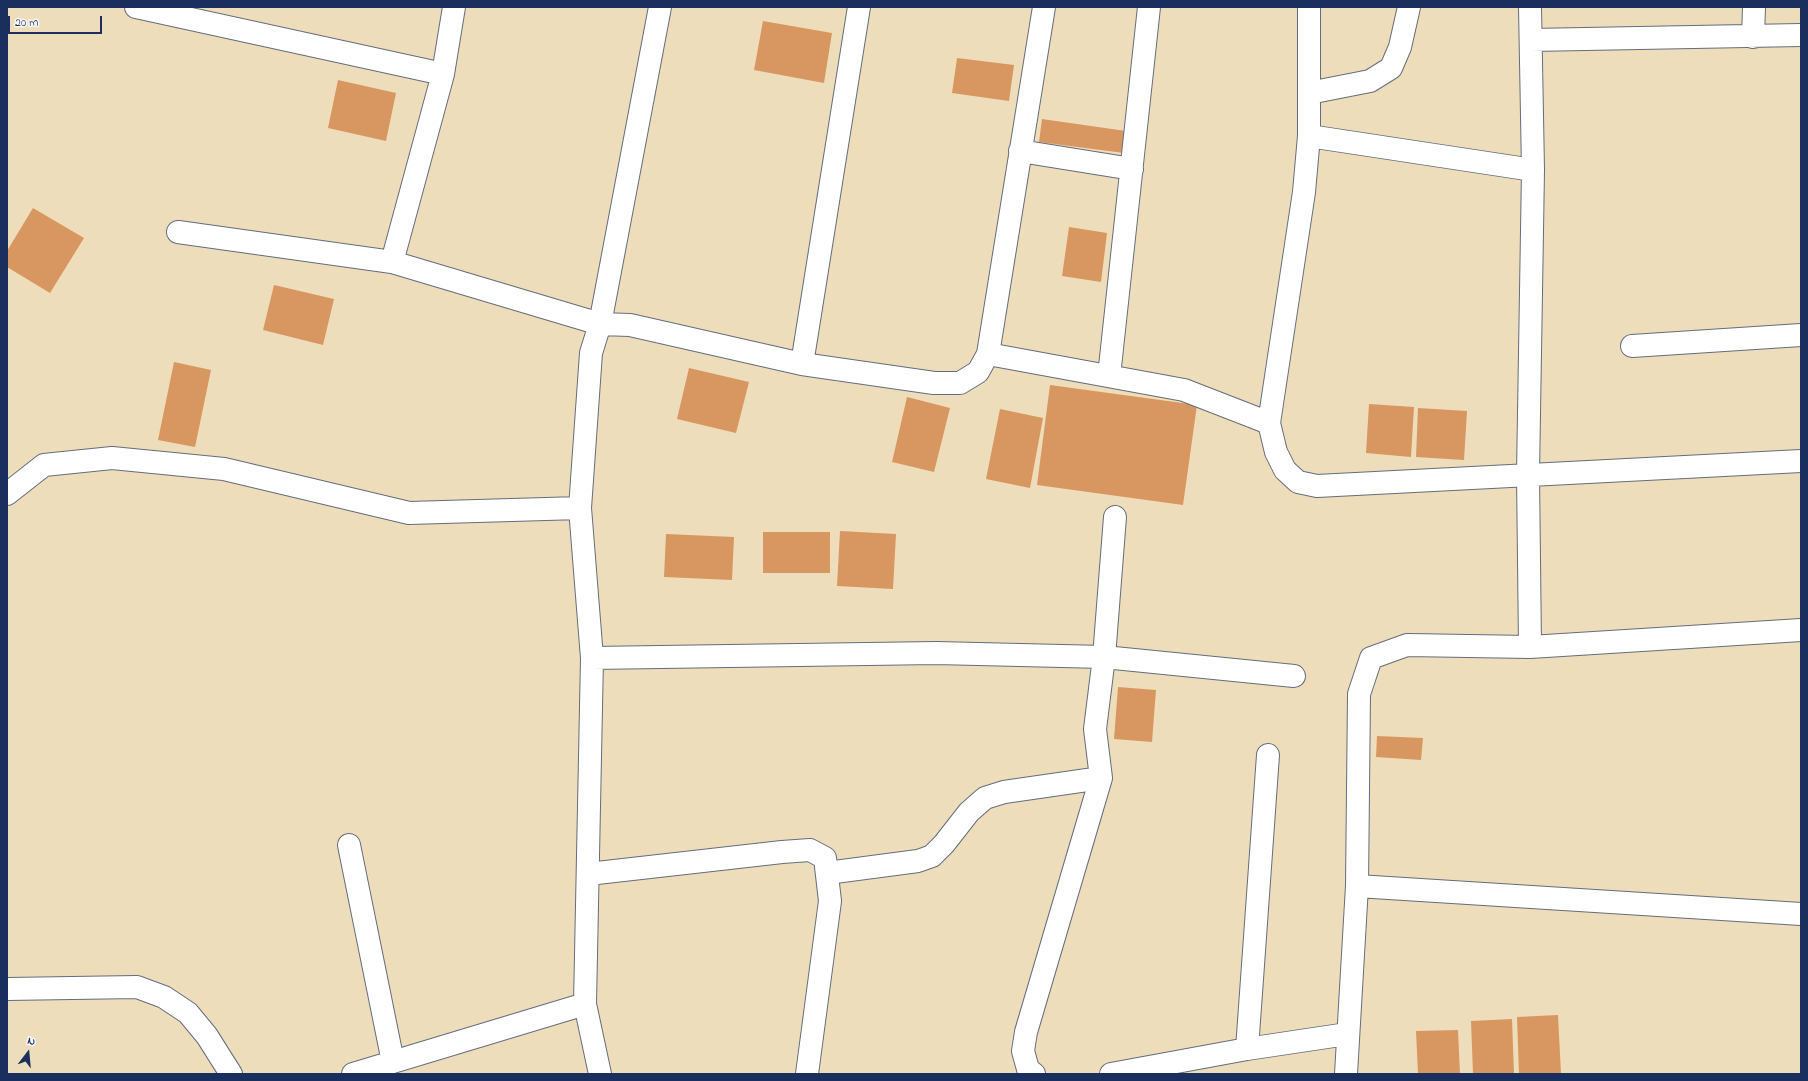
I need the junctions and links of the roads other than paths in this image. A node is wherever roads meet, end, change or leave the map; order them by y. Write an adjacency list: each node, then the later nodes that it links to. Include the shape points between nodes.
1 (136, 7): 14 (street)
2 (454, 7): 14 (street)
3 (660, 7): 22 (street)
4 (859, 7): 26 (street)
5 (1044, 7): 17 (street)
6 (1149, 7): 18 (street)
7 (1309, 7): 15 (street)
8 (1409, 7): 15 (street, via 1400,47 1391,68 1370,81)
9 (1530, 7): 13 (street)
10 (1754, 7): 12 (street)
11 (1801, 35): 12 (street)
12 (1753, 36): 13 (street)
13 (1531, 40): 19 (street)
14 (444, 74): 21 (street)
15 (1309, 93): 16 (street)
16 (1309, 136): 19 (street); 28 (street, via 1304,192)
17 (1020, 151): 18 (street); 25 (street)
18 (1132, 169): 27 (street)
19 (1533, 170): 30 (street)
20 (178, 232): 21 (street)
21 (392, 262): 22 (street)
22 (600, 324): 26 (street, via 630,325); 32 (street, via 591,353)
23 (1801, 335): 24 (street)
24 (1632, 346)
25 (988, 354): 26 (street, via 978,372 960,383 934,382); 27 (street)
26 (802, 364)
27 (1109, 376): 28 (street, via 1184,390)
28 (1268, 423): 30 (street, via 1276,452 1285,470 1298,482 1317,486)
29 (1801, 461): 30 (street)
30 (1528, 474): 35 (street)
31 (7, 494): 32 (street, via 44,465 112,458 224,469 409,513)
32 (580, 508): 37 (street)
33 (1115, 517): 36 (street)
34 (1801, 630): 35 (street)
35 (1530, 647): 44 (street, via 1407,645 1371,658 1359,694)
36 (1104, 657): 37 (street, via 936,654); 38 (street); 40 (street, via 1095,729)
37 (592, 658): 43 (street, via 588,765)
38 (1294, 676)
39 (1268, 755): 49 (street)
40 (1101, 778): 42 (street, via 1004,792 985,798 969,812 932,856 918,861); 51 (street, via 1026,1032 1023,1051)
41 (349, 845): 50 (street)
42 (827, 873): 43 (street, via 825,858 810,850); 55 (street, via 830,901)
43 (588, 874): 47 (street)
44 (1357, 886): 45 (street); 48 (street)
45 (1801, 914)
46 (7, 989): 52 (street, via 137,987 164,997 188,1013 207,1036)
47 (585, 1004): 50 (street); 54 (street)
48 (1347, 1034): 49 (street); 57 (street)
49 (1247, 1049): 56 (street)
50 (393, 1062): 53 (street)
51 (1028, 1072)
52 (231, 1074)
53 (354, 1074)
54 (600, 1074)
55 (807, 1074)
56 (1110, 1074)
57 (1346, 1074)

